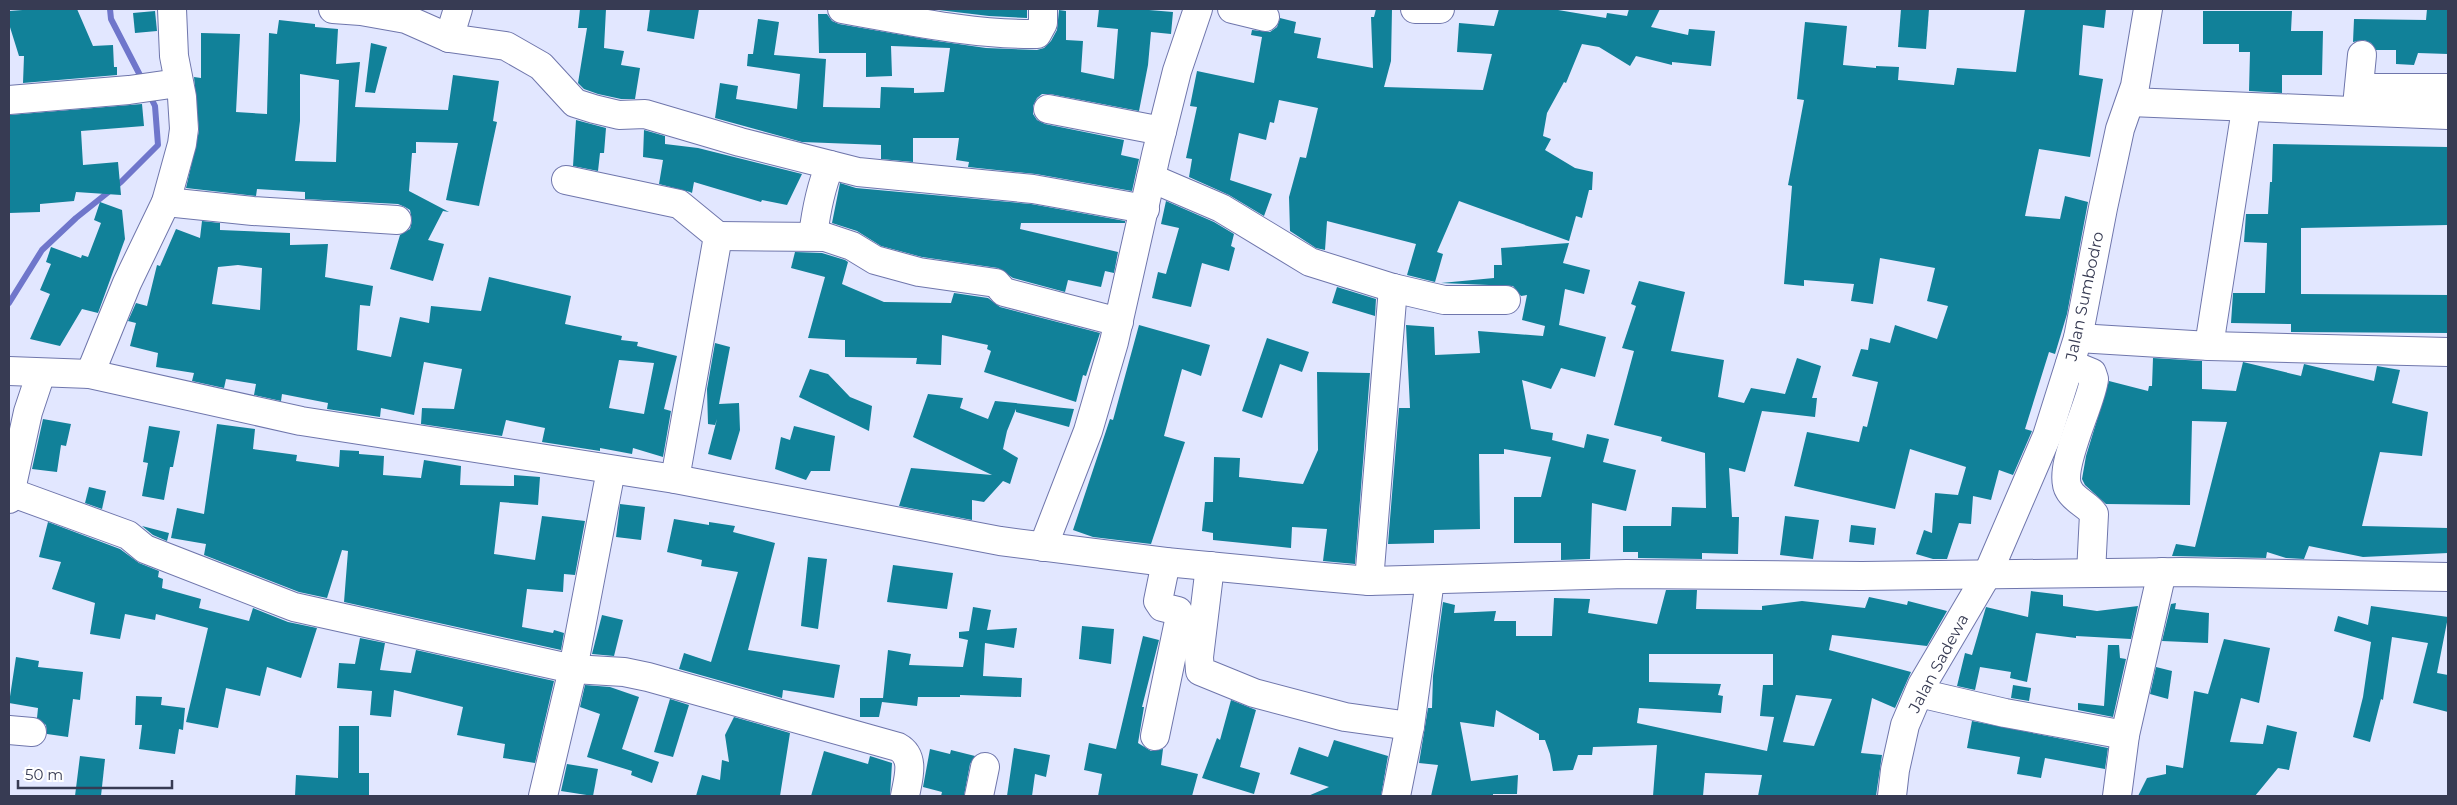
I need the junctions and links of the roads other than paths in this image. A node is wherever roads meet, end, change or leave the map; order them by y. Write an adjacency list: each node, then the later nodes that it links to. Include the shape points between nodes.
1 (172, 9): 14 (street)
2 (333, 9): 12 (street, via 406,19)
3 (458, 9): 12 (street)
4 (842, 9): 5 (street, via 959,29 1024,34 1037,34 1043,23)
5 (1043, 9)
6 (1198, 9): 22 (street, via 1177,71)
7 (1232, 9): 11 (street)
8 (1416, 9): 9 (street)
9 (1440, 9)
10 (2148, 9): 18 (street, Jalan Sumbodro)
11 (1264, 17)
12 (450, 38): 23 (street, via 506,46 541,66 576,104 620,115 645,114)
13 (2362, 55): 17 (street)
14 (172, 84): 16 (street); 26 (street, via 184,129)
15 (2448, 88): 17 (street)
16 (9, 100)
17 (2358, 100): 19 (street); 21 (street)
18 (2130, 102): 19 (street); 34 (street, Jalan Sumbodro, via 2120,129)
19 (2246, 108): 35 (street)
20 (1048, 109): 22 (street)
21 (2448, 115)
22 (1162, 131): 24 (street)
23 (830, 166): 27 (street, via 858,172 1033,189); 30 (street, via 822,183)
24 (1152, 178): 27 (street); 31 (street, via 1221,208 1310,262)
25 (566, 180): 29 (street, via 679,204)
26 (166, 202): 28 (street); 40 (street, via 127,283)
27 (1145, 208): 33 (street)
28 (397, 220)
29 (718, 236): 30 (street); 42 (street)
30 (813, 236): 33 (street, via 852,246 875,260 919,272 996,283 1004,292)
31 (1393, 288): 32 (street, via 1444,300); 51 (street)
32 (1506, 300)
33 (1119, 322): 44 (street, via 1088,432)
34 (2078, 338): 35 (street); 37 (street, Jalan Sumbodro)
35 (2209, 346): 36 (street)
36 (2448, 352)
37 (2070, 364): 48 (street, via 2092,373 2094,379 2079,424 2067,478 2069,491 2094,514); 52 (street, Jalan Sumbodro, via 2048,436)
38 (9, 371): 39 (street)
39 (41, 373): 40 (street); 43 (street, via 28,412)
40 (90, 374): 41 (street, via 301,421)
41 (611, 470): 42 (street); 53 (street)
42 (675, 479): 44 (street)
43 (10, 496): 53 (street, via 128,536 145,549 294,607)
44 (1043, 547): 45 (street)
45 (1166, 562): 46 (street); 57 (street, via 1158,600 1162,607 1178,611 1180,616)
46 (1210, 566): 51 (street); 55 (street, via 1200,671 1254,693 1327,712)
47 (2162, 572): 48 (street); 49 (street); 56 (street)
48 (2092, 573): 52 (street)
49 (2448, 577)
50 (1430, 580): 51 (street); 52 (street, via 1569,575 1862,576); 55 (street)
51 (1369, 581)
52 (1983, 582): 54 (street, Jalan Sadewa)
53 (573, 669): 59 (street); 60 (street, via 624,672 898,747 906,751 909,759)
54 (1919, 693): 56 (street); 63 (street, Jalan Sadewa, via 1905,725)
55 (1410, 726): 62 (street)
56 (2125, 735): 64 (street)
57 (1154, 736)
58 (985, 767): 61 (street)
59 (543, 796)
60 (905, 796)
61 (978, 796)
62 (1396, 796)
63 (1892, 796)
64 (2117, 796)

